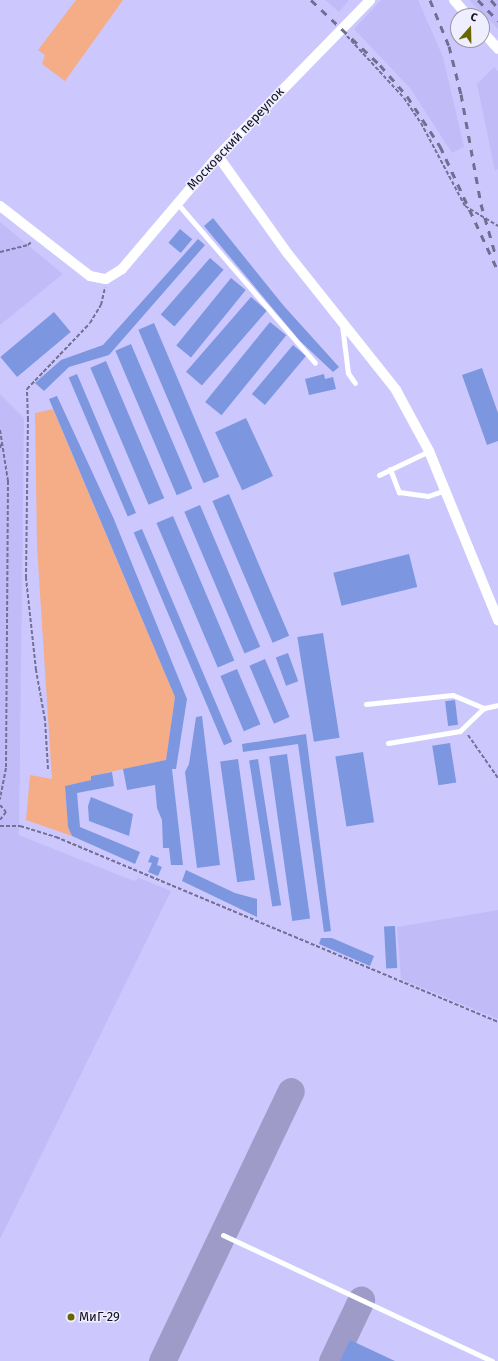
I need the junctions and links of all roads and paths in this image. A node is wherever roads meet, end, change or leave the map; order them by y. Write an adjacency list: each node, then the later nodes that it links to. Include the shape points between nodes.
1 (370, 0): 4 (street, Московский переулок)
2 (454, 0): 3 (street)
3 (461, 8)
4 (340, 30): 7 (street, Московский переулок); 10 (path, via 404,98 421,123 465,206)
5 (490, 40): 6 (street)
6 (498, 49)
7 (218, 156): 8 (street, Московский переулок); 14 (street, via 288,254)
8 (177, 202): 13 (street, Московский переулок, via 122,269); 15 (lane)
9 (0, 206): 11 (street)
10 (498, 226)
11 (37, 235): 12 (path, via 28,245); 13 (street, via 90,276)
12 (0, 252)
13 (106, 279): 30 (path, via 101,305 90,323 29,383 27,389 26,578 36,670 45,720)
14 (341, 320): 16 (lane, via 348,373); 20 (street, via 396,390)
15 (315, 363)
16 (355, 383)
17 (0, 430): 18 (path)
18 (3, 440): 19 (path); 32 (path, via 8,481 6,768)
19 (0, 448)
20 (429, 451): 21 (lane); 23 (street)
21 (390, 470): 22 (lane); 23 (lane, via 399,492 428,496)
22 (379, 475)
23 (445, 490): 24 (street)
24 (498, 620)
25 (366, 704): 27 (lane, via 453,695)
26 (498, 706): 27 (lane)
27 (484, 708): 29 (lane, via 460,731)
28 (468, 735): 31 (path)
29 (388, 743)
30 (48, 769)
31 (498, 778)
32 (0, 799)
33 (0, 805): 34 (path, via 6,812)
34 (0, 820)
35 (0, 826): 36 (path, via 20,826 56,837)
36 (498, 1022)
37 (222, 1235): 38 (lane)
38 (492, 1361)

